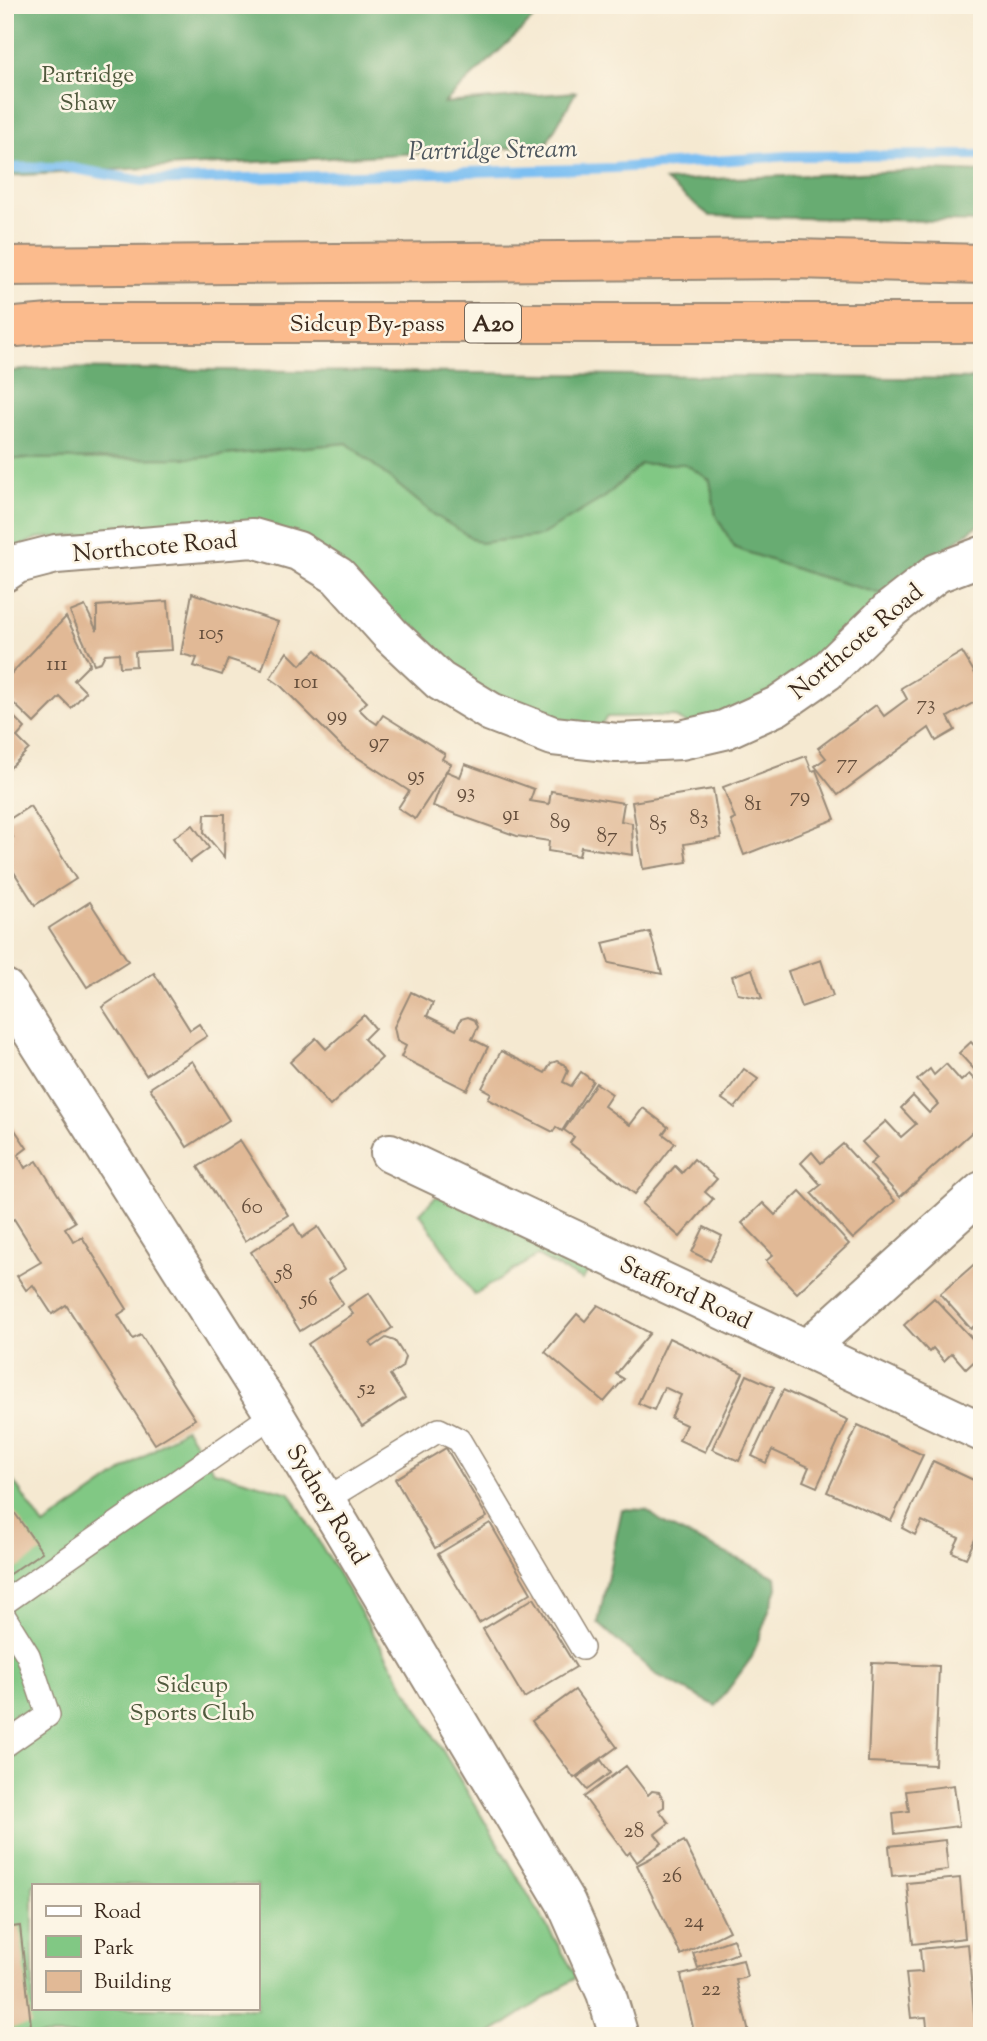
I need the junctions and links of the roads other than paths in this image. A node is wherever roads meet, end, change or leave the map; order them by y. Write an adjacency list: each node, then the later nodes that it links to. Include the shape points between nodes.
1 (982, 264): 2 (highway, via 794,259)
2 (5, 266)
3 (982, 323): 4 (highway, Sidcup By-pass / A20, via 61,323)
4 (5, 328)
5 (982, 556): 6 (street, Northcote Road, via 937,573 891,609 826,672 777,706 723,730 681,740 617,743 553,736 491,712 440,681 338,576 298,551 253,538 56,554 17,564)
6 (5, 572)
7 (5, 989): 11 (street, Sydney Road)
8 (390, 1153): 10 (street, Stafford Road)
9 (982, 1191): 10 (street)
10 (807, 1349): 12 (street, Stafford Road)
11 (274, 1413): 13 (street, Sydney Road); 14 (lane)
12 (982, 1432)
13 (325, 1500): 16 (lane, via 439,1430 459,1440); 18 (street, Sydney Road, via 566,1903 606,1993)
14 (5, 1602)
15 (5, 1618): 17 (lane, via 28,1656 48,1715)
16 (582, 1648)
17 (5, 1745)
18 (619, 2036)

